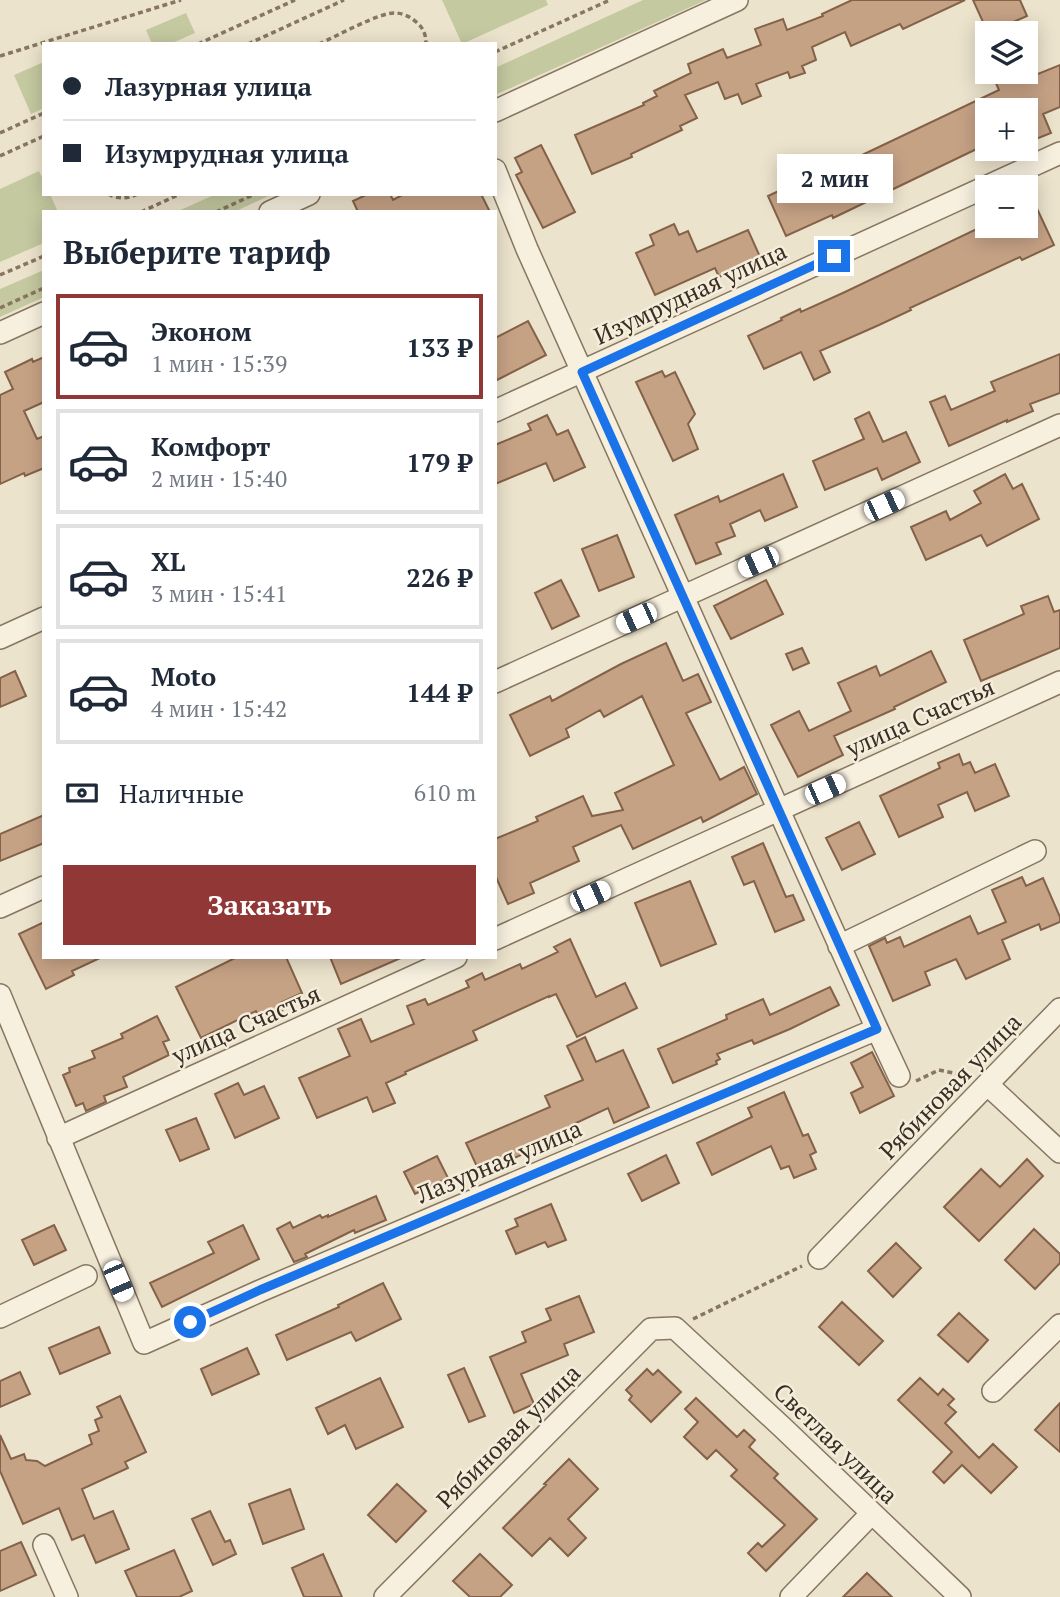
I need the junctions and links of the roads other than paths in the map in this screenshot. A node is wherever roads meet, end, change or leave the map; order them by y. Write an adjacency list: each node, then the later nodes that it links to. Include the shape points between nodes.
1 (737, 0): 2 (street)
2 (497, 110)
3 (1060, 153): 9 (street, Изумрудная улица)
4 (497, 175): 9 (street)
5 (305, 196): 6 (street)
6 (274, 210)
7 (42, 314): 8 (street)
8 (0, 333)
9 (582, 372): 10 (street, Изумрудная улица); 12 (street)
10 (497, 410)
11 (1060, 425): 12 (street)
12 (683, 597): 15 (street); 17 (street)
13 (42, 619): 14 (street)
14 (0, 638)
15 (497, 681)
16 (1060, 682): 17 (street, улица Счастья)
17 (779, 810): 21 (street, улица Счастья); 22 (street)
18 (1035, 851): 22 (street)
19 (42, 888): 20 (street)
20 (0, 907)
21 (497, 938)
22 (839, 946): 26 (street)
23 (452, 959): 29 (street, улица Счастья)
24 (2, 1003): 29 (street)
25 (1060, 1009): 28 (street, Рябиновая улица)
26 (877, 1029): 27 (street); 29 (street, Лазурная улица, via 144,1342)
27 (903, 1081)
28 (986, 1087): 30 (street); 31 (street, Рябиновая улица)
29 (58, 1138)
30 (1060, 1153)
31 (819, 1258)
32 (86, 1276): 33 (street)
33 (0, 1317)
34 (1060, 1325): 36 (street)
35 (675, 1328): 37 (street, Светлая улица); 40 (street, Рябиновая улица, via 651,1329)
36 (993, 1391)
37 (872, 1513): 41 (street); 42 (street, Светлая улица)
38 (44, 1545): 39 (street)
39 (67, 1597)
40 (384, 1597)
41 (791, 1597)
42 (960, 1597)

